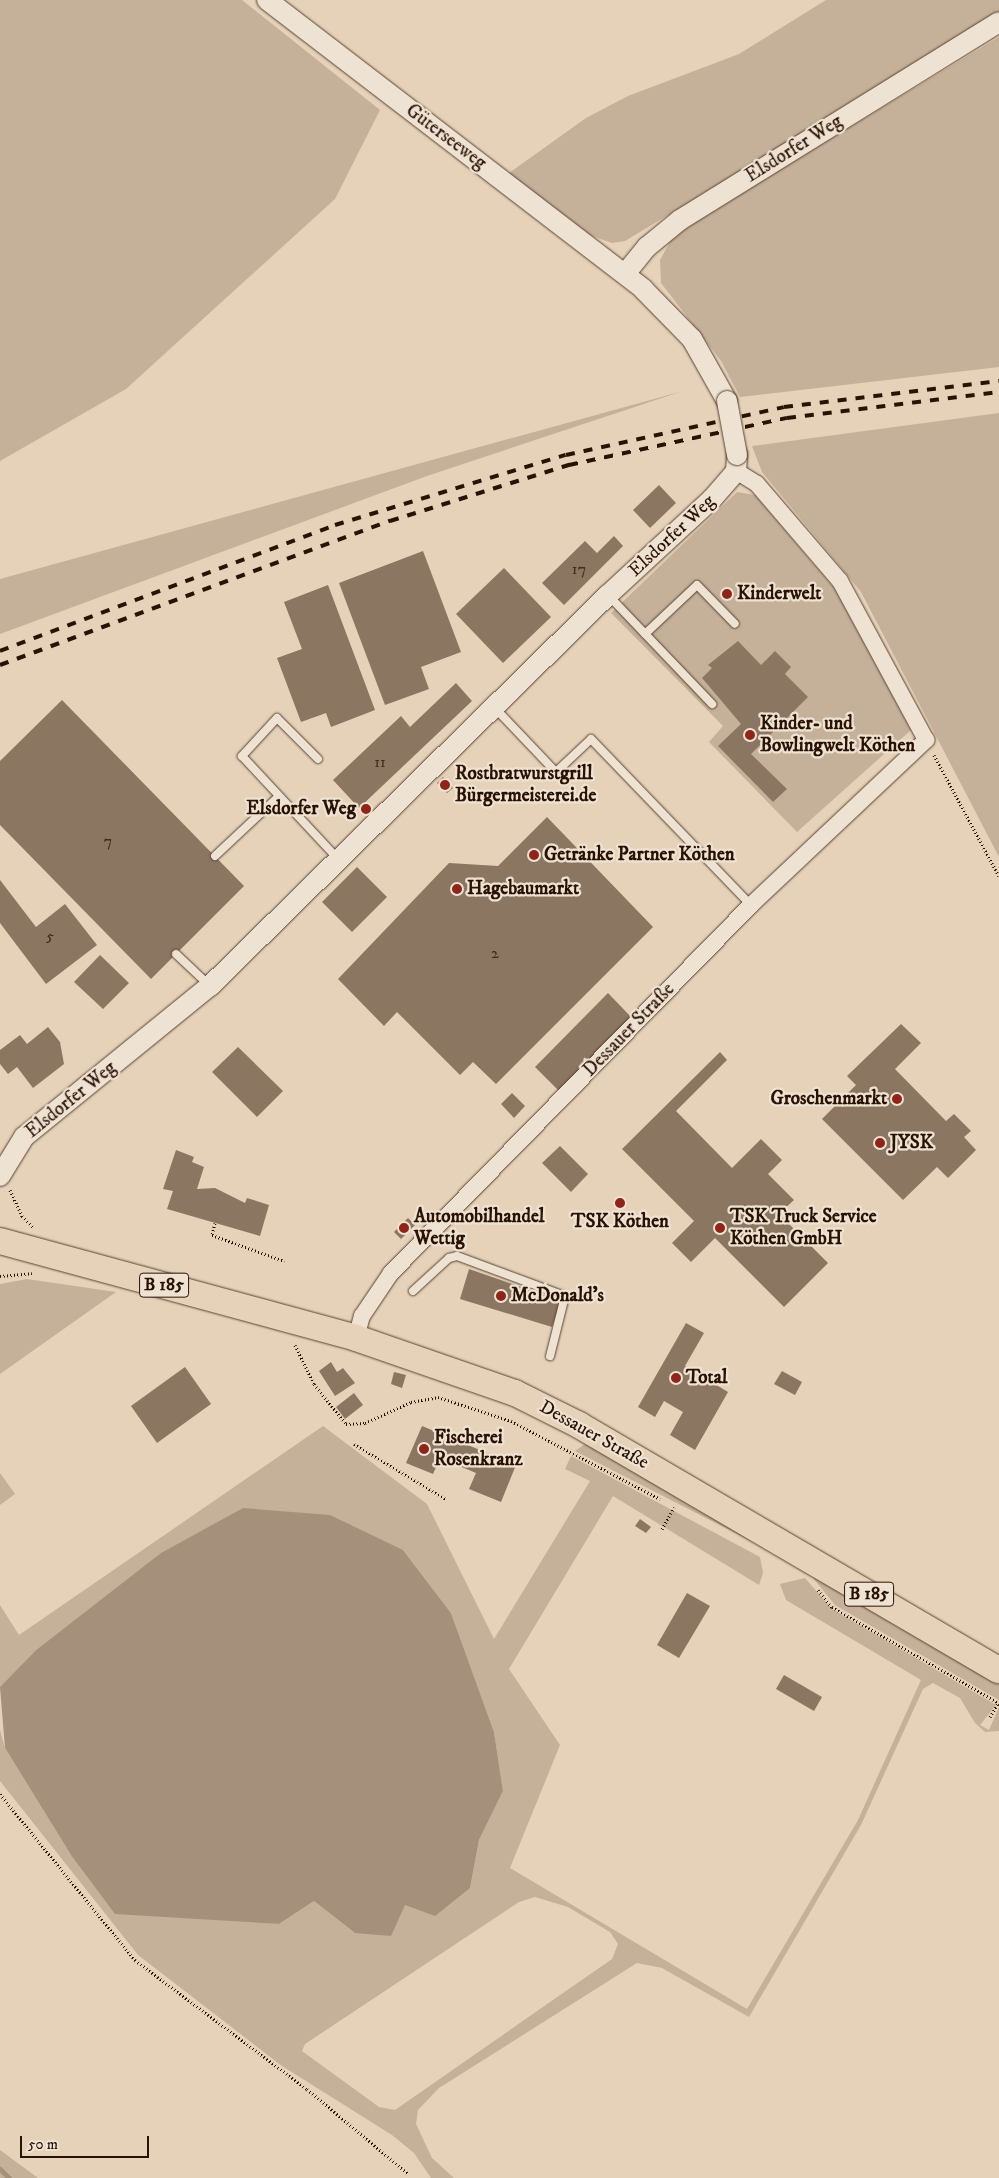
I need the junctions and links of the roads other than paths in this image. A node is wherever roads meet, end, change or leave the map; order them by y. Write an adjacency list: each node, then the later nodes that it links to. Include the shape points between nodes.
1 (267, 0): 3 (street, Güterseeweg)
2 (999, 22): 3 (street, Elsdorfer Weg, via 680,220 647,247)
3 (625, 274): 4 (street, bridge, via 692,339 727,401)
4 (736, 463): 5 (street, Elsdorfer Weg, via 712,500); 14 (street, Dessauer Straße, via 840,580 926,740)
5 (608, 595): 7 (lane); 9 (street, Elsdorfer Weg)
6 (735, 624): 7 (lane, via 697,585)
7 (645, 634): 8 (lane)
8 (712, 704)
9 (494, 706): 13 (street, Elsdorfer Weg); 14 (lane, via 556,772 591,739)
10 (318, 759): 11 (lane, via 277,718 242,756)
11 (277, 798): 12 (lane); 13 (lane)
12 (215, 856)
13 (338, 859): 16 (street, Elsdorfer Weg)
14 (751, 905): 21 (street, Dessauer Straße, via 391,1273 362,1316)
15 (176, 954): 16 (lane)
16 (210, 986): 17 (street, Elsdorfer Weg, via 38,1125)
17 (2, 1166)
18 (0, 1223): 19 (main road)
19 (0, 1239): 21 (main road, Dessauer Straße / B 185)
20 (413, 1291): 22 (lane, via 449,1258 457,1256 565,1296)
21 (356, 1338): 23 (main road, Dessauer Straße / B 185, via 515,1393 740,1517)
22 (550, 1356)
23 (999, 1670)

